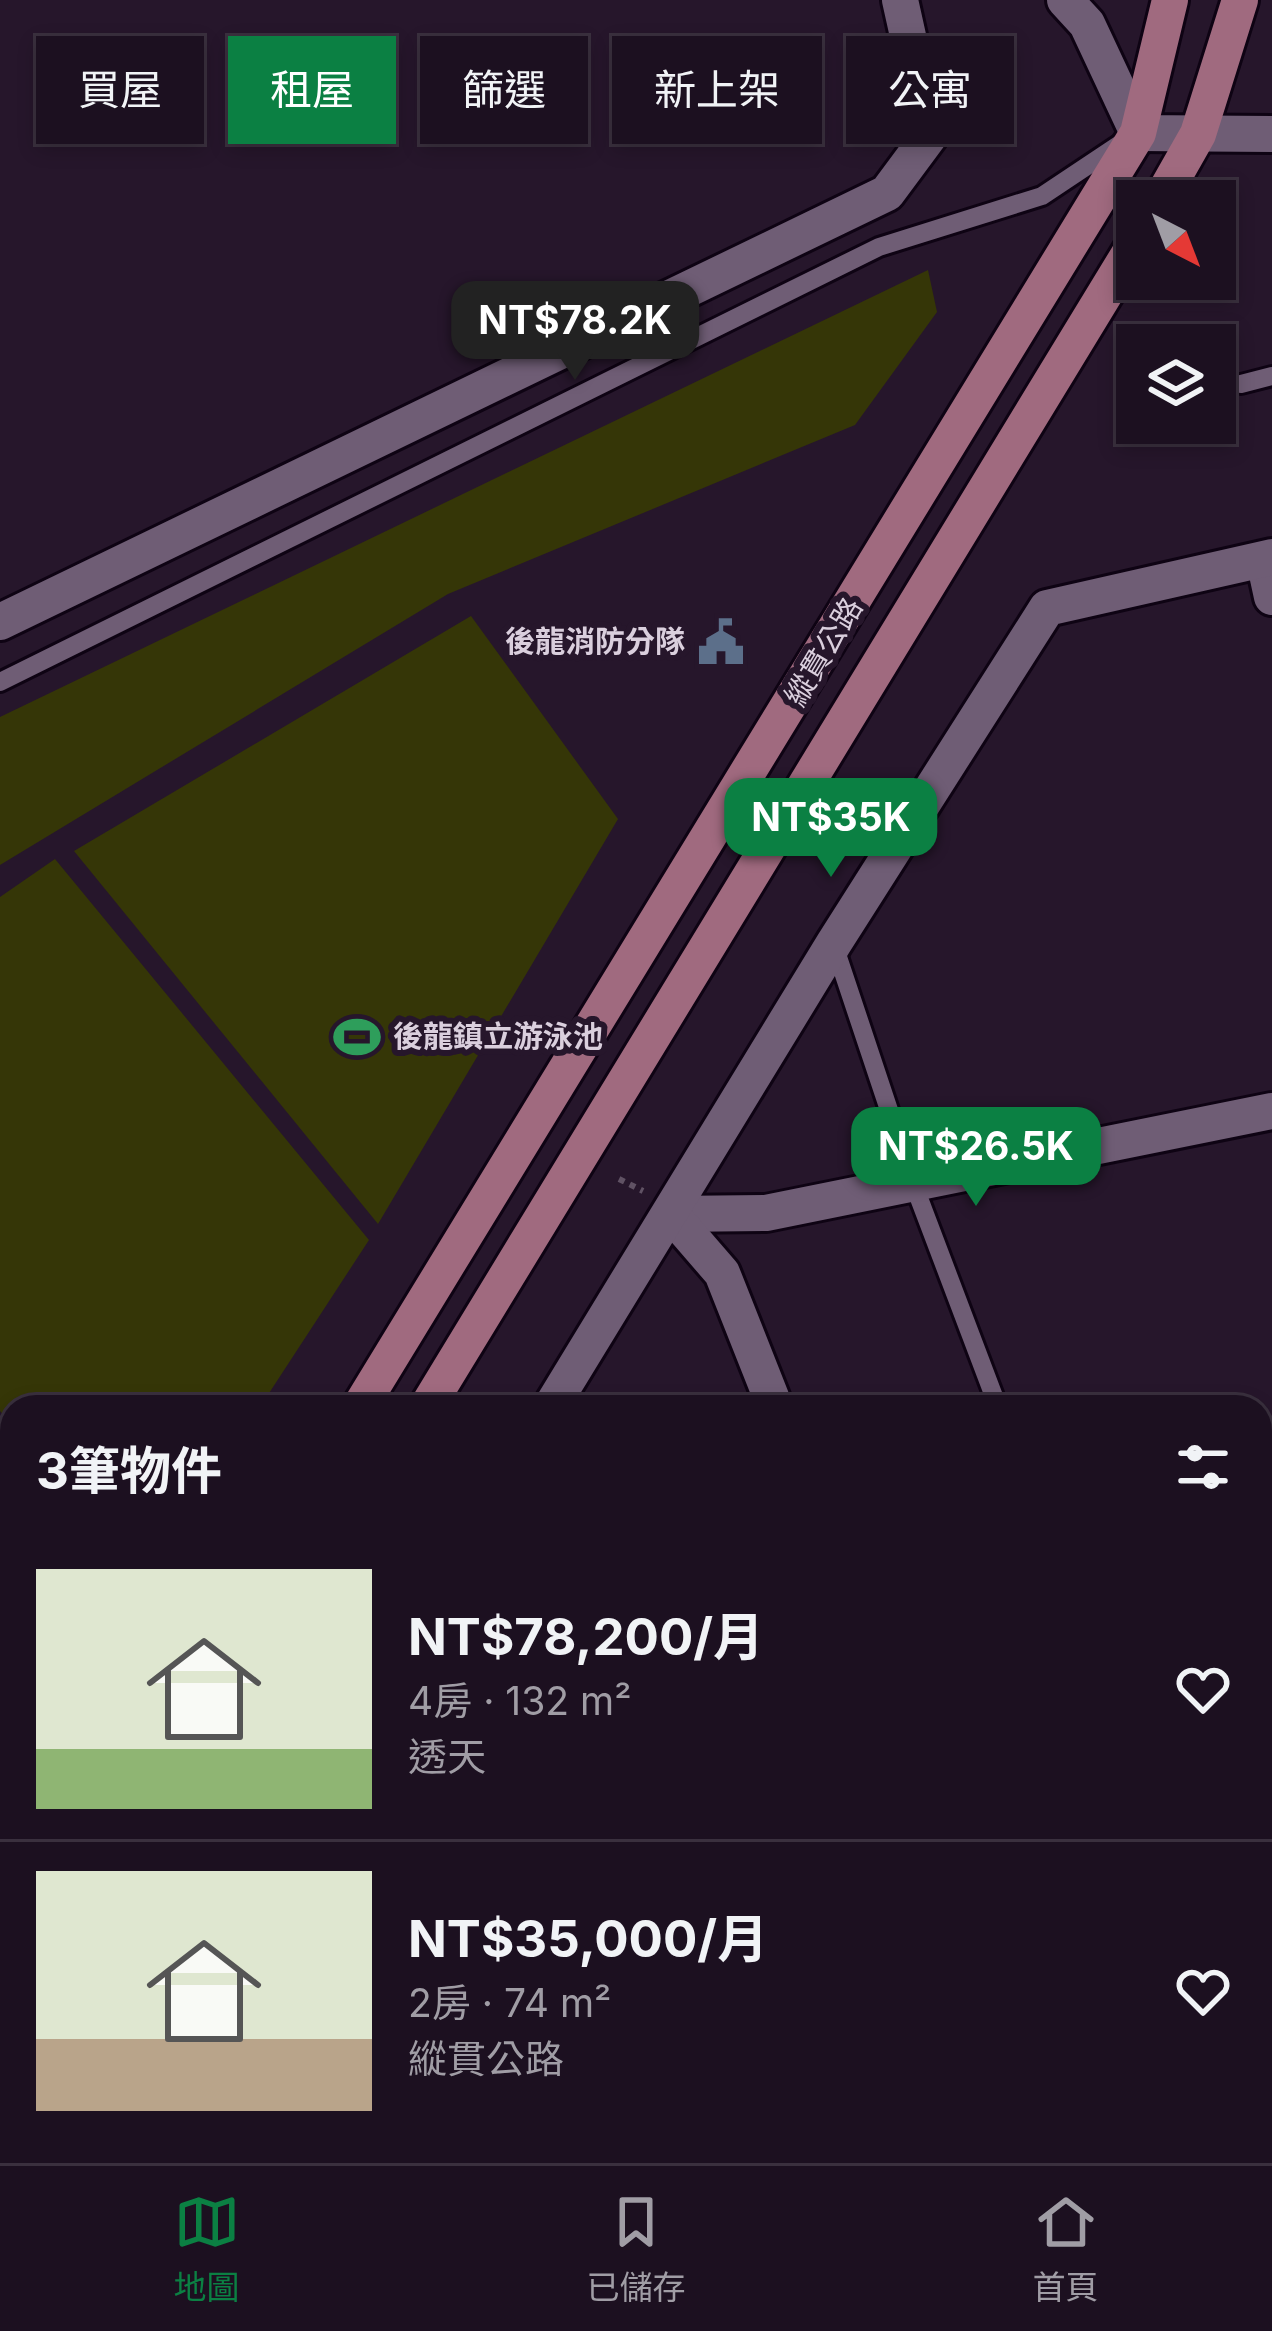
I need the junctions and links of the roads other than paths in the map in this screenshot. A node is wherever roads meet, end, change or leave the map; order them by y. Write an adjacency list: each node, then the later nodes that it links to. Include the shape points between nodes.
1 (900, 0): 14 (street, via 930,135 887,193)
2 (1065, 0): 5 (street, via 1087,24)
3 (1170, 0): 5 (main road, 縱貫公路)
4 (1240, 0): 6 (main road)
5 (1138, 133): 6 (street); 15 (lane, via 1042,196 879,248); 20 (main road, 縱貫公路)
6 (1198, 134): 7 (street); 8 (main road)
7 (1272, 134)
8 (1172, 180)
9 (1116, 275): 21 (main road, 縱貫公路)
10 (1272, 376): 11 (lane)
11 (1241, 384)
12 (1268, 558): 13 (street); 16 (street, via 1047,608)
13 (1272, 597)
14 (0, 622)
15 (0, 682)
16 (834, 943): 18 (lane); 19 (street)
17 (1272, 1111): 18 (street)
18 (914, 1185): 19 (street, via 766,1213); 24 (lane)
19 (671, 1214): 22 (street); 23 (street, via 722,1273)
20 (367, 1395)
21 (434, 1395)
22 (558, 1395)
23 (770, 1395)
24 (993, 1395)

